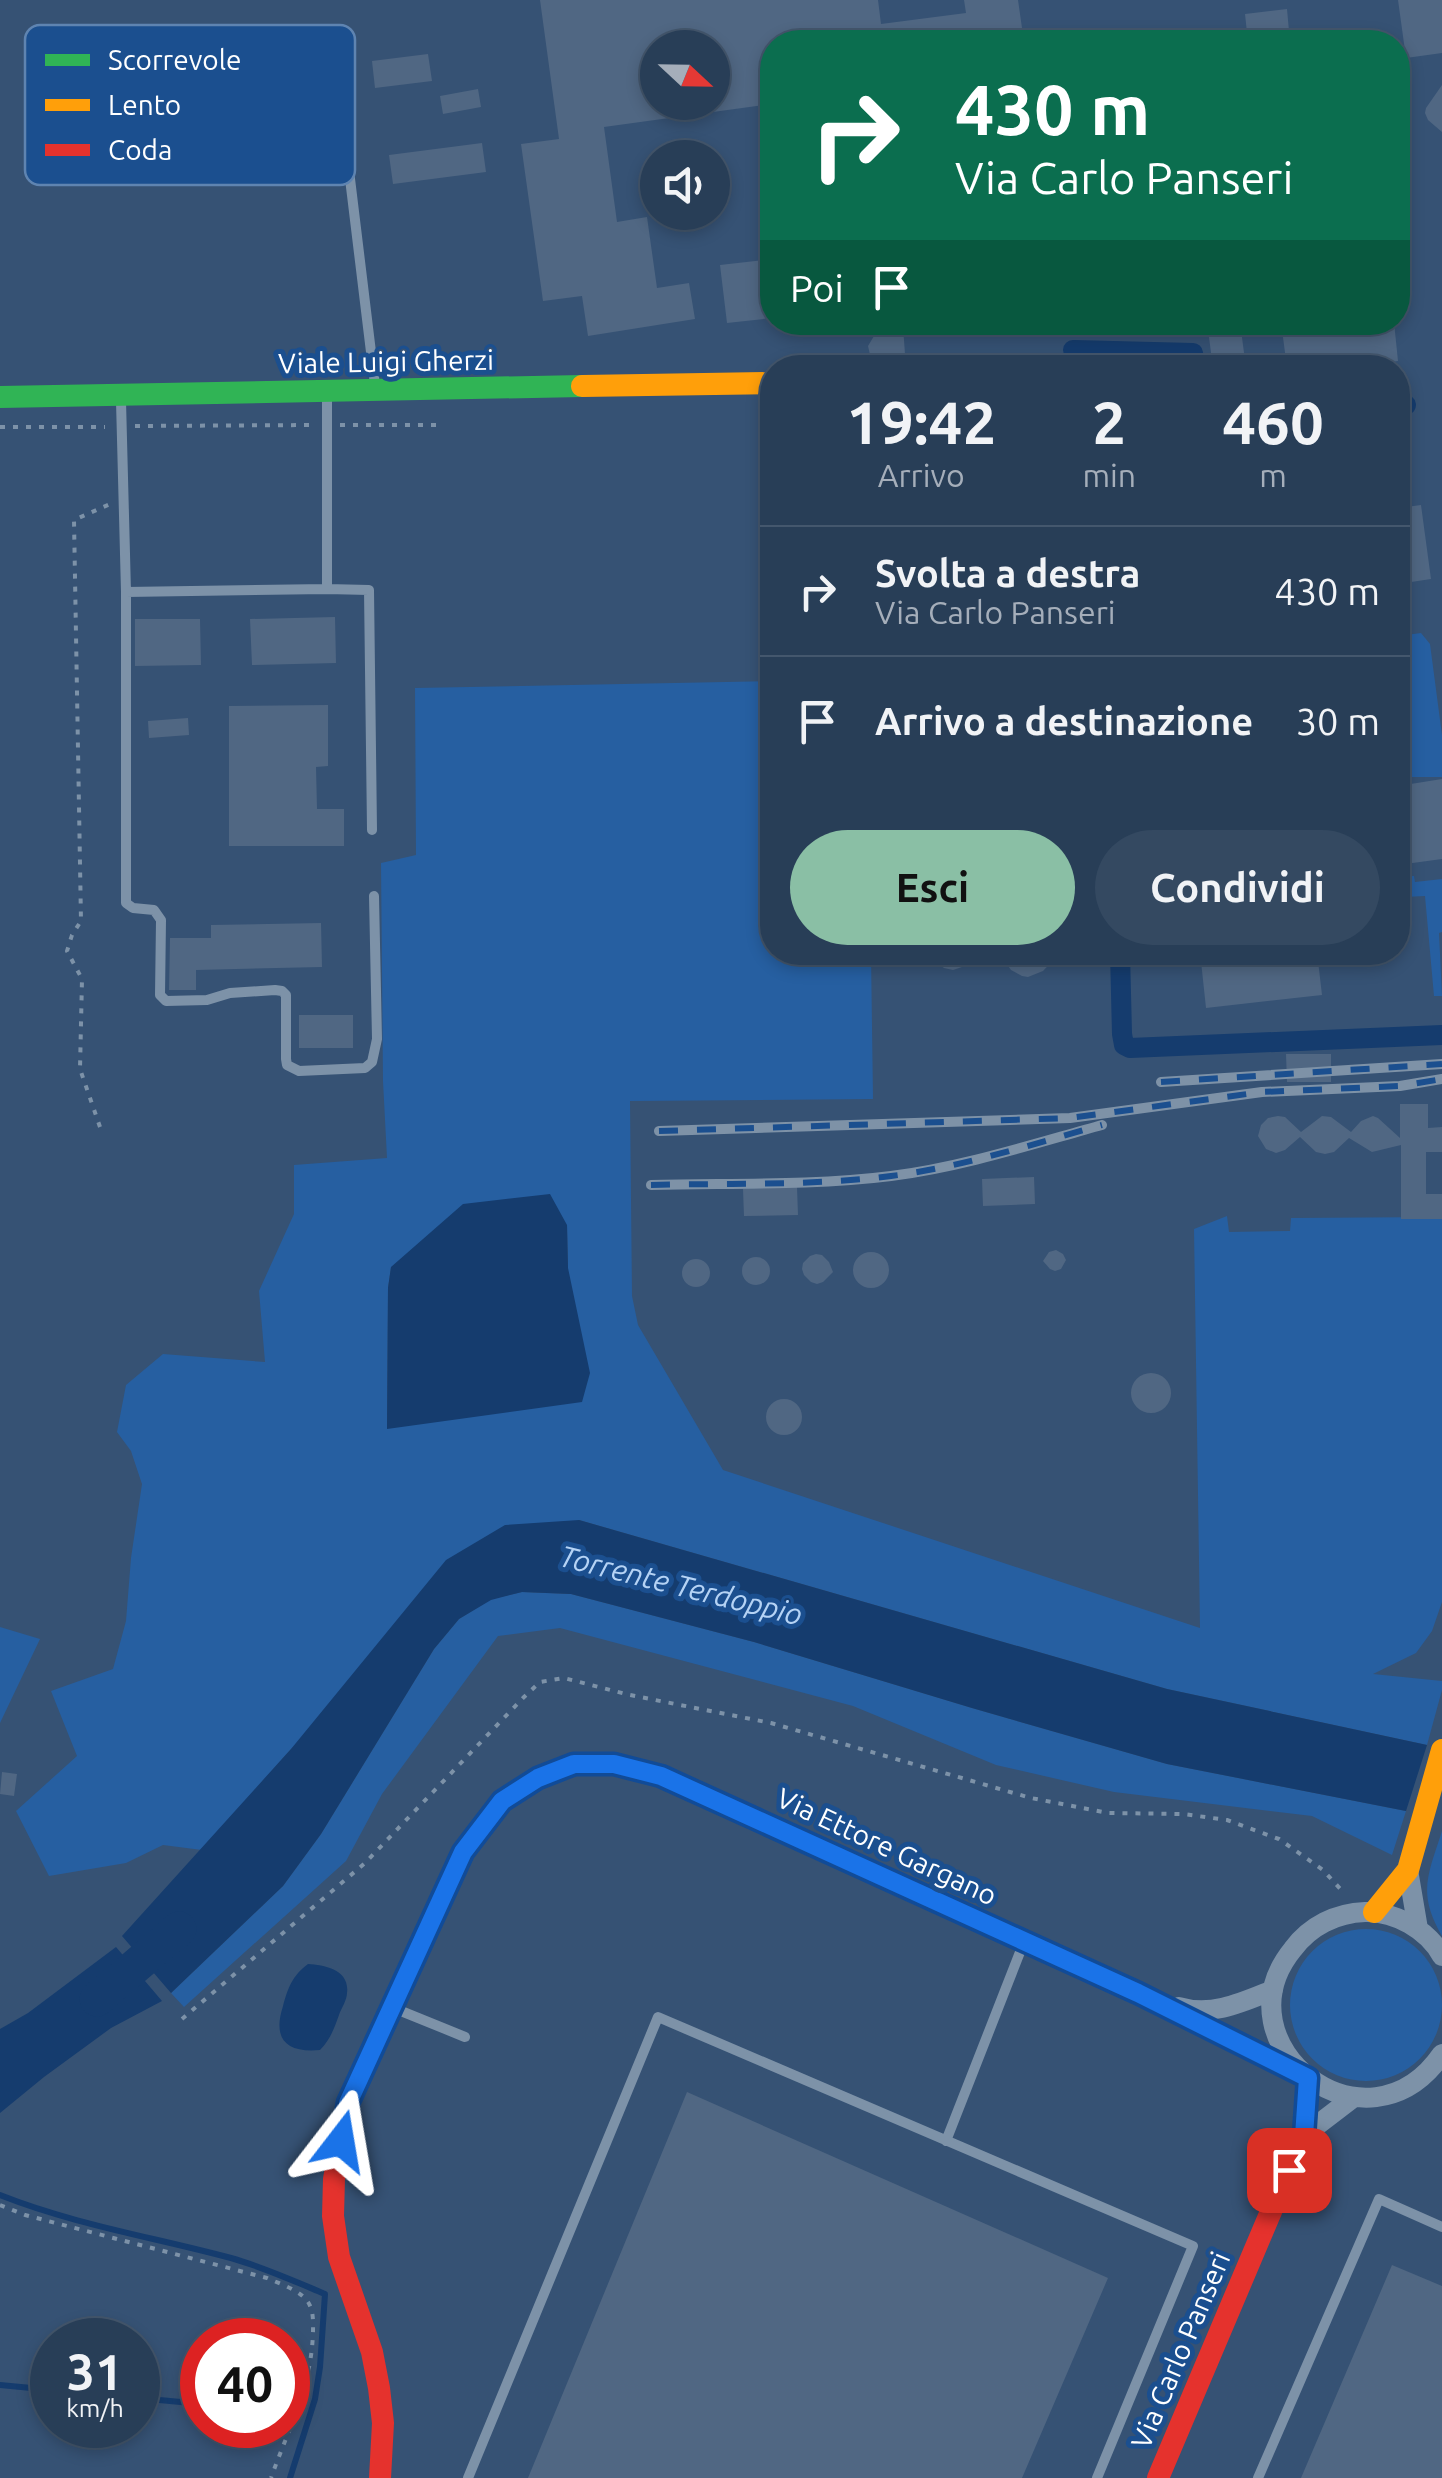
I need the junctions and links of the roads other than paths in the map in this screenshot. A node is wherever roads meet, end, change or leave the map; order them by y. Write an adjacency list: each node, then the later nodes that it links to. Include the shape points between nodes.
1 (350, 185): 4 (lane)
2 (760, 384): 4 (street, Viale Luigi Gherzi)
3 (327, 389): 4 (street, Viale Luigi Gherzi); 5 (street, Viale Luigi Gherzi); 7 (lane)
4 (375, 391)
5 (121, 395): 6 (street, Viale Luigi Gherzi); 8 (lane)
6 (0, 396)
7 (328, 589): 8 (lane); 9 (lane, via 369,590)
8 (126, 592): 10 (lane, via 126,903 154,910 161,920 160,996 173,1003 282,991 287,1065 299,1071 365,1068 377,1039)
9 (372, 830)
10 (374, 896)
11 (1442, 1750): 12 (street)
12 (1408, 1870): 13 (street); 14 (street)
13 (1374, 1912): 14 (street); 17 (street, via 1331,1918 1304,1935 1284,1960)
14 (1418, 1929): 16 (street)
15 (1024, 1942): 18 (street, Via Ettore Gargano); 19 (street, Via Ettore Gargano, via 661,1776 614,1764 574,1764 502,1801 463,1852); 25 (lane)
16 (1442, 1956)
17 (1273, 1990): 18 (street, Via Ettore Gargano, via 1226,2008 1191,2010); 22 (street, via 1278,2039)
18 (1138, 1993): 22 (street, Via Ettore Gargano)
19 (393, 2008): 20 (lane); 27 (street, Via Ettore Gargano, via 348,2103 334,2179 339,2257 379,2388)
20 (465, 2037)
21 (1442, 2054): 23 (street, Via Carlo Panseri, via 1409,2086)
22 (1308, 2078): 23 (street); 24 (street, Via Carlo Panseri)
23 (1354, 2097): 24 (street, Via Carlo Panseri)
24 (1304, 2136): 30 (street, Via Carlo Panseri)
25 (946, 2140): 28 (lane, via 658,2017); 29 (lane, via 1193,2246)
26 (1442, 2227): 31 (lane, via 1378,2199)
27 (380, 2478)
28 (468, 2478)
29 (1097, 2478)
30 (1158, 2478)
31 (1258, 2478)

